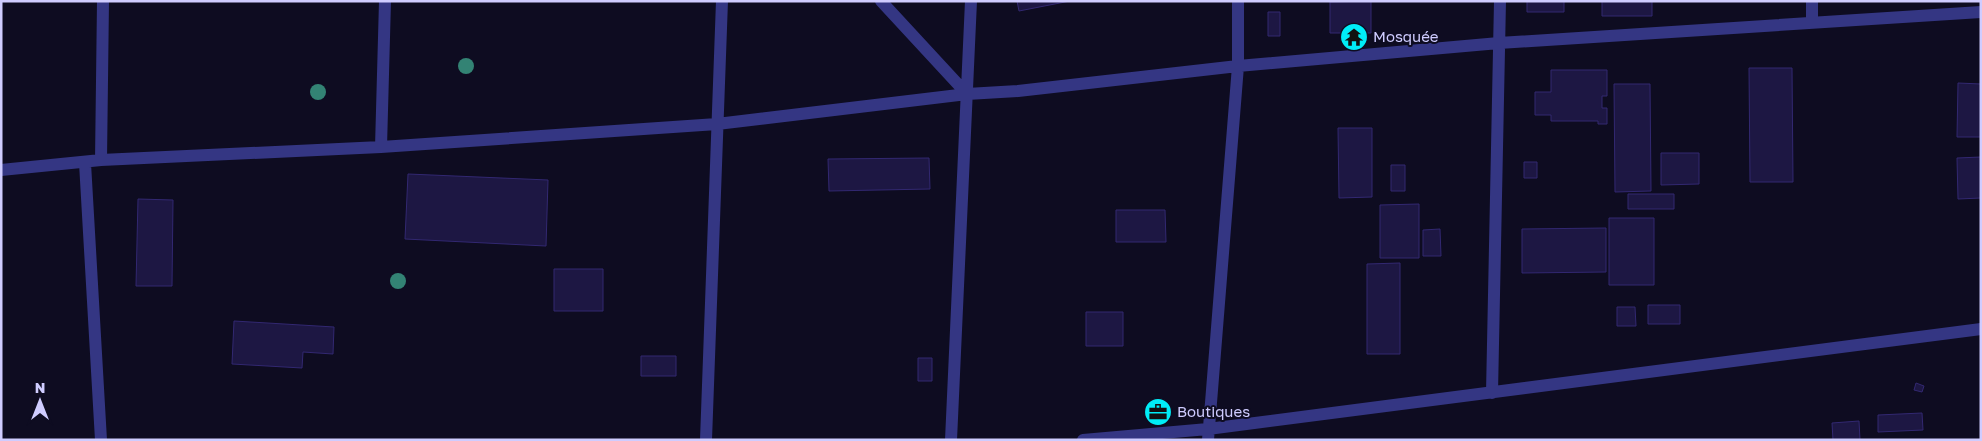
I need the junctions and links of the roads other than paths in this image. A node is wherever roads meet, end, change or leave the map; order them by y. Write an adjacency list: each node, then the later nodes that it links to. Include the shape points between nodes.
1 (103, 1): 16 (street)
2 (386, 1): 15 (street)
3 (722, 1): 14 (street)
4 (881, 1): 13 (street)
5 (971, 1): 13 (street)
6 (1238, 1): 12 (street)
7 (1500, 1): 11 (street)
8 (1812, 1): 10 (street)
9 (1981, 12): 10 (street)
10 (1812, 23): 11 (street)
11 (1499, 43): 12 (street); 20 (street)
12 (1238, 66): 13 (street); 21 (street)
13 (967, 94): 14 (street); 24 (street)
14 (717, 124): 15 (street); 23 (street)
15 (381, 147): 16 (street)
16 (102, 160): 17 (street)
17 (85, 163): 18 (street); 22 (street)
18 (1, 170)
19 (1981, 329): 20 (street)
20 (1492, 393): 21 (street)
21 (1208, 435): 25 (street)
22 (101, 440)
23 (706, 440)
24 (951, 440)
25 (1083, 440)

